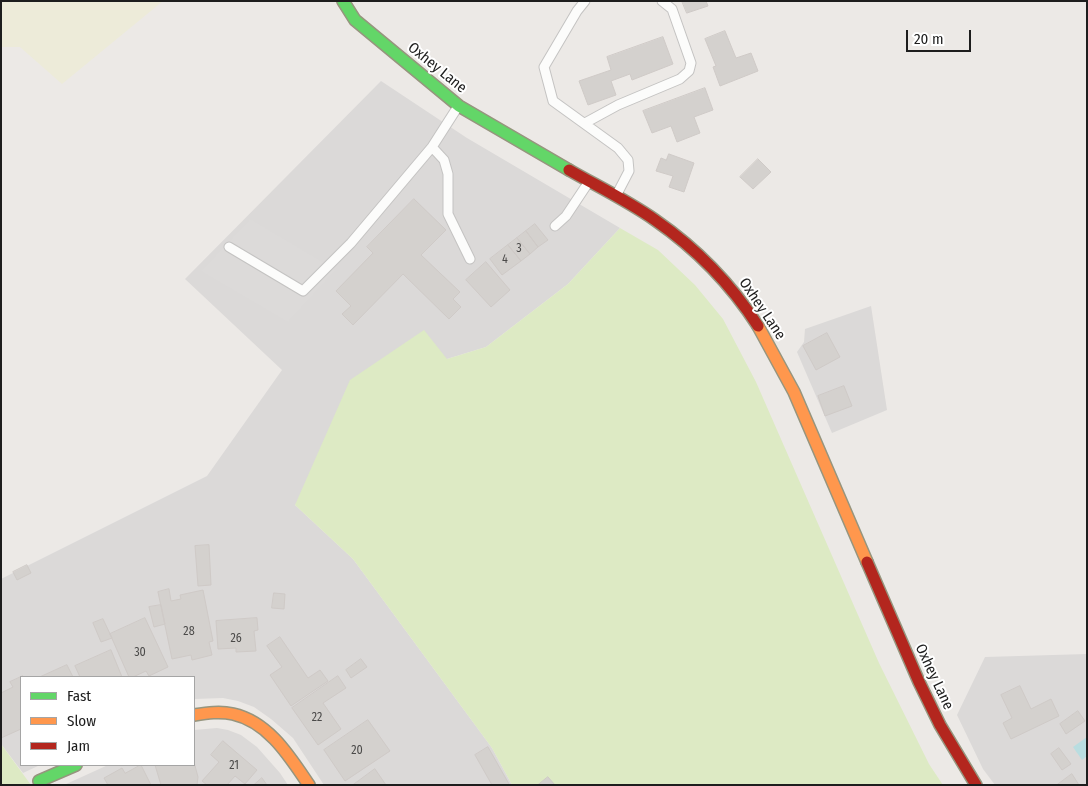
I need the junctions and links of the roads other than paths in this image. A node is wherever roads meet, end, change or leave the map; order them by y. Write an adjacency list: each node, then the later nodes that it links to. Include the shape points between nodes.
1 (343, 1): 4 (main road, Oxhey Lane, via 356,20)
2 (584, 1): 5 (lane, via 544,67 554,101)
3 (662, 1): 5 (lane, via 672,9 690,63 689,71 680,79)
4 (459, 106): 6 (lane); 7 (main road, Oxhey Lane)
5 (585, 123): 8 (lane, via 618,148 628,160 629,170)
6 (432, 147): 10 (lane, via 351,242 303,291); 11 (lane, via 444,160 448,174 448,214)
7 (589, 181): 8 (main road, Oxhey Lane); 9 (lane, via 566,216)
8 (615, 196): 16 (main road, Oxhey Lane, via 654,219 718,273 766,338 794,392 919,682)
9 (555, 226)
10 (229, 246)
11 (470, 259)
12 (195, 715): 15 (main road, via 215,712 245,717 272,737)
13 (74, 766): 14 (main road)
14 (40, 781)
15 (309, 785)
16 (976, 785)

